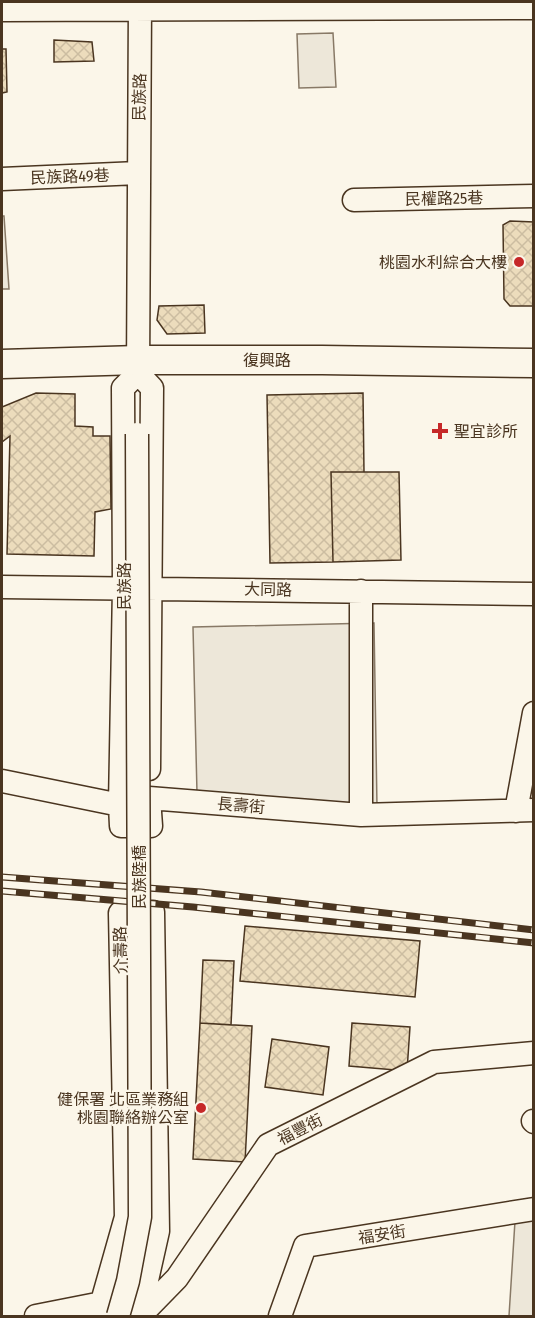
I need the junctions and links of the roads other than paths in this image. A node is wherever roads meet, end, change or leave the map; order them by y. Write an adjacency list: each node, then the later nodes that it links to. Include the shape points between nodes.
1 (140, 5): 2 (street); 3 (street); 4 (street, 民族路)
2 (534, 8)
3 (2, 10)
4 (138, 173): 5 (street, 民族路49巷); 10 (street, 民族路)
5 (2, 179)
6 (534, 196): 7 (street, 民權路25巷)
7 (354, 200)
8 (534, 363): 10 (main road, 復興路, via 322,360)
9 (2, 364): 10 (main road, 復興路)
10 (138, 367): 11 (street, 民族路); 13 (street, 民族路, via 123,388); 14 (street, 民族路, via 152,388)
11 (137, 434): 27 (street, 民族陸橋, bridge, via 140,1217 128,1281)
12 (2, 587): 13 (street, 大同路)
13 (124, 587): 14 (street, 大同路); 20 (street, 民族路)
14 (150, 587): 15 (street, 大同路); 19 (street, 民族路)
15 (361, 591): 16 (street, 大同路); 22 (street)
16 (534, 594)
17 (534, 713): 21 (street)
18 (2, 781): 20 (street)
19 (149, 798): 20 (street, via 151,826 121,826); 22 (street, 長壽街)
20 (120, 805)
21 (525, 811): 22 (street, 長壽街)
22 (362, 815)
23 (534, 1053): 30 (street, 福豐街, via 434,1062 268,1145 177,1278)
24 (125, 1146): 25 (street); 25 (street, 介壽路, via 120,913 153,912); 27 (street, 介壽路, via 126,1217)
25 (157, 1158): 30 (street, 介壽路, via 158,1231)
26 (534, 1209): 31 (street, 福安街, via 304,1246)
27 (106, 1312): 28 (street); 29 (street)
28 (36, 1317)
29 (134, 1317)
30 (139, 1317)
31 (280, 1317)

